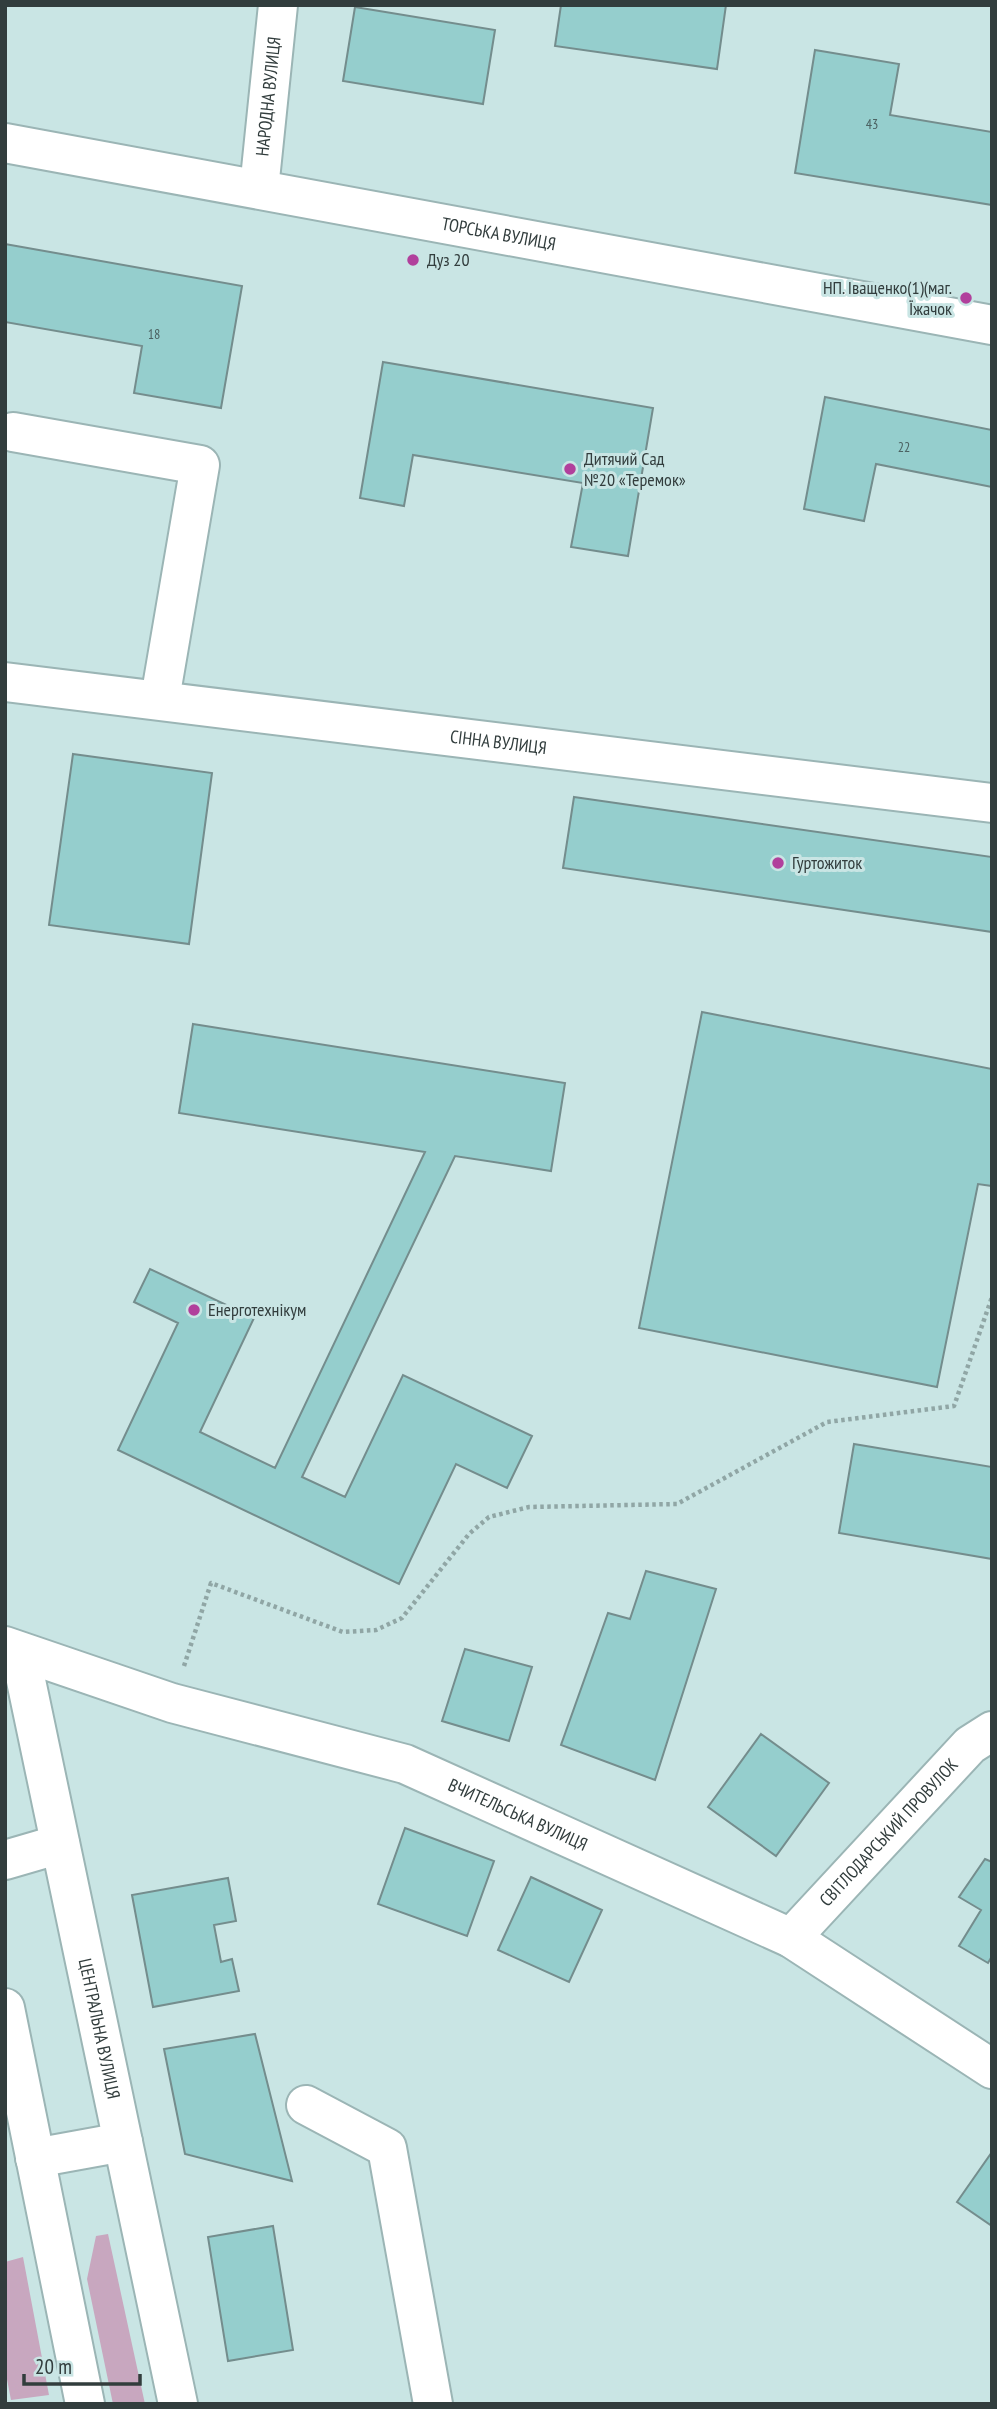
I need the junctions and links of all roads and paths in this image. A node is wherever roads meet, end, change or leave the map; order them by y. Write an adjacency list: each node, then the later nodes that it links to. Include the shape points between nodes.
1 (278, 5): 3 (street, НАРОДНА ВУЛИЦЯ)
2 (5, 143): 3 (street, ТОРСЬКА ВУЛИЦЯ)
3 (259, 189): 4 (street, ТОРСЬКА ВУЛИЦЯ)
4 (992, 325)
5 (13, 432): 7 (street, via 200,465)
6 (5, 682): 7 (street, СІННА ВУЛИЦЯ)
7 (160, 699): 8 (street, СІННА ВУЛИЦЯ)
8 (992, 803)
9 (992, 1297): 11 (path, via 954,1406 827,1422 677,1504 529,1507 489,1517 402,1618 376,1630 343,1632 211,1583)
10 (13, 1649): 11 (street, ВЧИТЕЛЬСЬКА ВУЛИЦЯ); 13 (street, ЦЕНТРАЛЬНА ВУЛИЦЯ)
11 (172, 1703): 15 (street, ВЧИТЕЛЬСЬКА ВУЛИЦЯ, via 405,1764)
12 (992, 1731): 15 (street, СВІТЛОДАРСЬКИЙ ПРОВУЛОК, via 970,1745)
13 (60, 1844): 14 (street); 19 (street, ЦЕНТРАЛЬНА ВУЛИЦЯ)
14 (5, 1860)
15 (791, 1938): 17 (street, ВЧИТЕЛЬСЬКА ВУЛИЦЯ)
16 (5, 2008): 20 (street)
17 (992, 2068)
18 (306, 2105): 23 (street, via 387,2148)
19 (123, 2142): 20 (street); 22 (street, ЦЕНТРАЛЬНА ВУЛИЦЯ)
20 (35, 2158): 21 (street)
21 (85, 2404)
22 (178, 2404)
23 (433, 2404)

